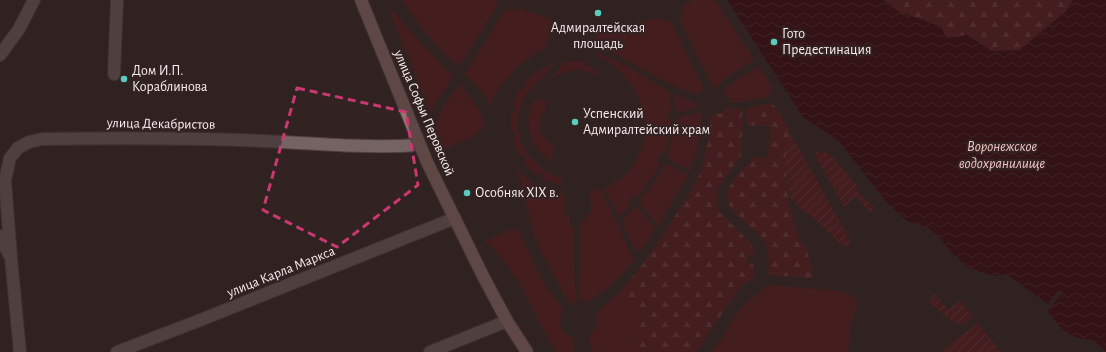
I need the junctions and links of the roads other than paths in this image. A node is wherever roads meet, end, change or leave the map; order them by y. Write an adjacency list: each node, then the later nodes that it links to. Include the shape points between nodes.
1 (34, 0): 4 (street, via 19,29)
2 (117, 0): 5 (street)
3 (361, 0): 6 (main road, улица Софьи Перовской)
4 (0, 55)
5 (114, 74)
6 (419, 145): 7 (main road, улица Софьи Перовской); 9 (street, улица Декабристов, via 386,147 150,138 42,139 28,142 18,148 10,158 5,180)
7 (455, 218): 10 (main road, улица Софьи Перовской); 12 (street, улица Карла Маркса)
8 (0, 236): 9 (street)
9 (11, 258): 11 (street, улица Декабристов)
10 (507, 321): 13 (street); 14 (main road, улица Софьи Перовской)
11 (20, 352)
12 (118, 352)
13 (430, 352)
14 (527, 352)

